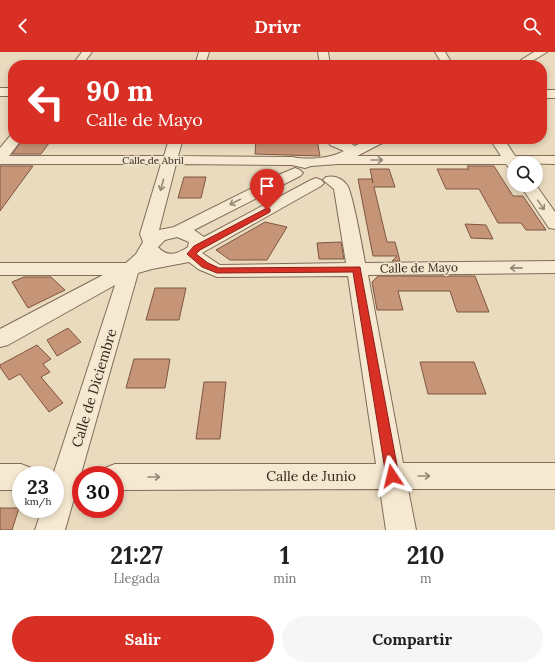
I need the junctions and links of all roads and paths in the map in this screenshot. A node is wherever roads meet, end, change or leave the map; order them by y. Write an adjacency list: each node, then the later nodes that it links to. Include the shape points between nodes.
1 (87, 52): 3 (street)
2 (542, 52): 4 (street)
3 (81, 60)
4 (527, 60)
5 (11, 144): 12 (street)
6 (174, 144): 13 (street)
7 (339, 144): 10 (street)
8 (369, 144): 10 (street)
9 (500, 144): 11 (street)
10 (355, 151): 18 (street)
11 (508, 156)
12 (0, 159): 13 (street, Calle de Abril)
13 (169, 160): 17 (street, Calle de Abril, via 292,162); 22 (street, one-way to 22, via 149,234)
14 (555, 160): 15 (street)
15 (543, 161)
16 (507, 162): 18 (street, one-way to 16)
17 (304, 166): 18 (street, via 328,165); 18 (street, via 302,180); 21 (street, one-way to 21)
18 (330, 174): 23 (street); 28 (street, via 341,187)
19 (533, 192): 20 (street, one-way to 20)
20 (555, 224)
21 (179, 231): 22 (street, via 158,236); 23 (street, via 195,237 198,242)
22 (151, 245): 24 (street, via 152,254); 27 (street, via 143,258)
23 (194, 251): 24 (street, via 180,259); 28 (street, Calle de Mayo, via 205,265 217,271)
24 (168, 260): 27 (street)
25 (555, 267): 28 (street, Calle de Mayo, one-way to 28)
26 (0, 269): 27 (street)
27 (130, 269): 29 (street); 34 (street, Calle de Diciembre)
28 (357, 269): 30 (street)
29 (0, 339)
30 (392, 476): 31 (street, Calle de Junio, one-way to 31); 35 (street, Calle de Junio, one-way to 30); 37 (street)
31 (555, 476)
32 (0, 477): 33 (street)
33 (12, 477)
34 (68, 477): 36 (street, Calle de Diciembre)
35 (124, 477)
36 (50, 530)
37 (401, 530)

